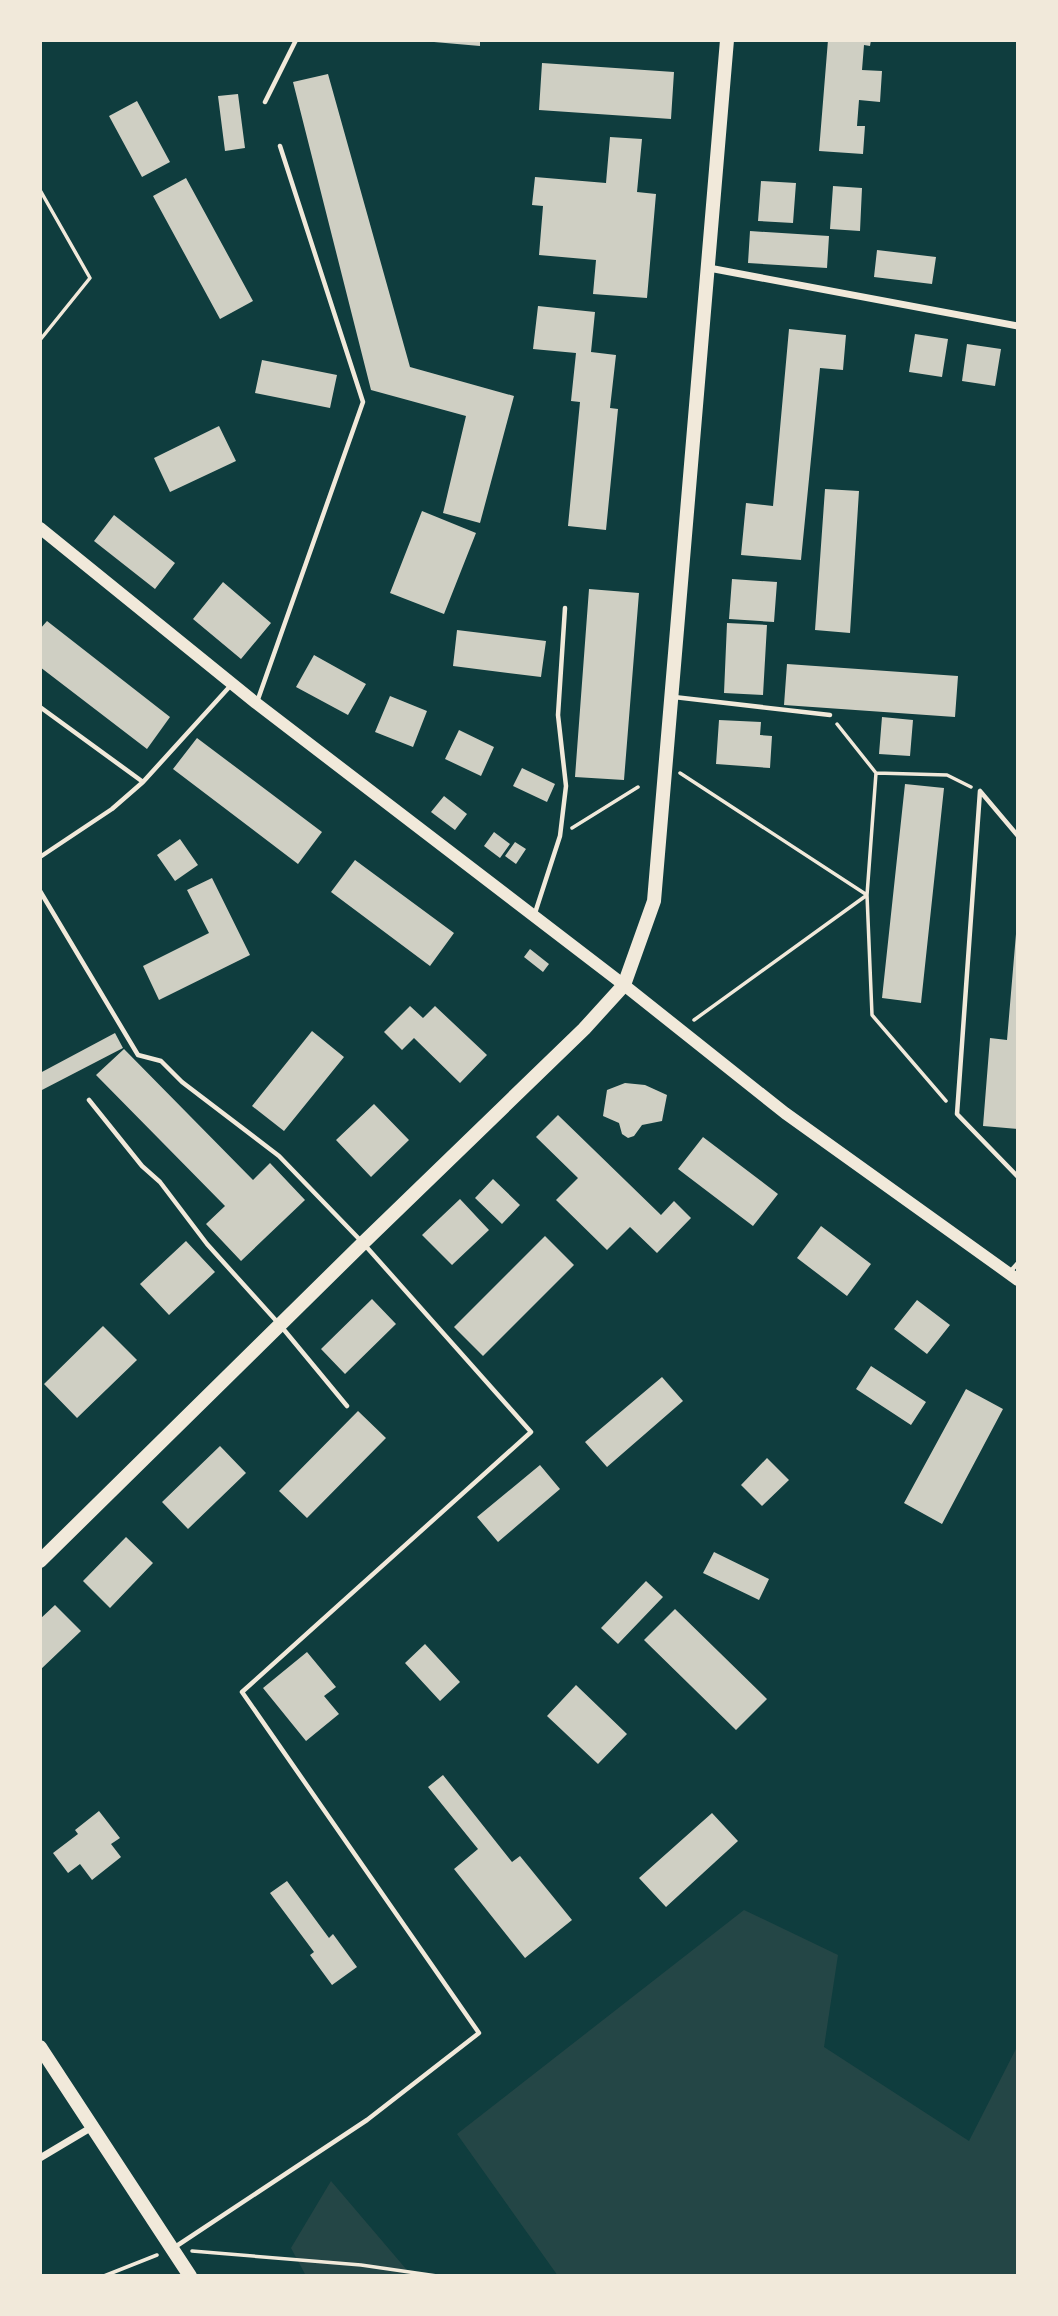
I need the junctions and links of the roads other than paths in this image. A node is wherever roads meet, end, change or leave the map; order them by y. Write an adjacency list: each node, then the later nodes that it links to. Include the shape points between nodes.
1 (296, 40): 3 (lane)
2 (727, 40): 5 (main road)
3 (265, 102)
4 (280, 146): 11 (lane, via 363,402)
5 (709, 268): 6 (street); 10 (main road)
6 (1018, 326)
7 (40, 528): 9 (street)
8 (565, 608): 18 (lane, via 558,715 566,786 560,836)
9 (232, 683): 11 (street); 14 (lane)
10 (673, 697): 13 (lane); 19 (main road, via 654,901)
11 (256, 703): 18 (street)
12 (40, 707): 14 (lane)
13 (830, 715)
14 (143, 782): 16 (lane, via 112,809)
15 (1018, 836): 21 (lane, via 979,791 957,1114)
16 (40, 857)
17 (40, 891): 22 (lane, via 138,1055 161,1061 181,1082 279,1156)
18 (534, 917): 19 (street)
19 (624, 985): 22 (main road); 24 (street, via 785,1113)
20 (89, 1100): 25 (lane)
21 (1018, 1177)
22 (363, 1243): 25 (main road); 31 (lane, via 531,1432 242,1692 479,2033 367,2120)
23 (1018, 1263): 24 (lane)
24 (1013, 1277)
25 (280, 1325): 26 (lane); 27 (main road)
26 (347, 1406)
27 (40, 1561)
28 (40, 2047): 29 (main road)
29 (92, 2127): 30 (street); 31 (main road)
30 (40, 2158)
31 (171, 2250): 32 (main road)
32 (190, 2276)

